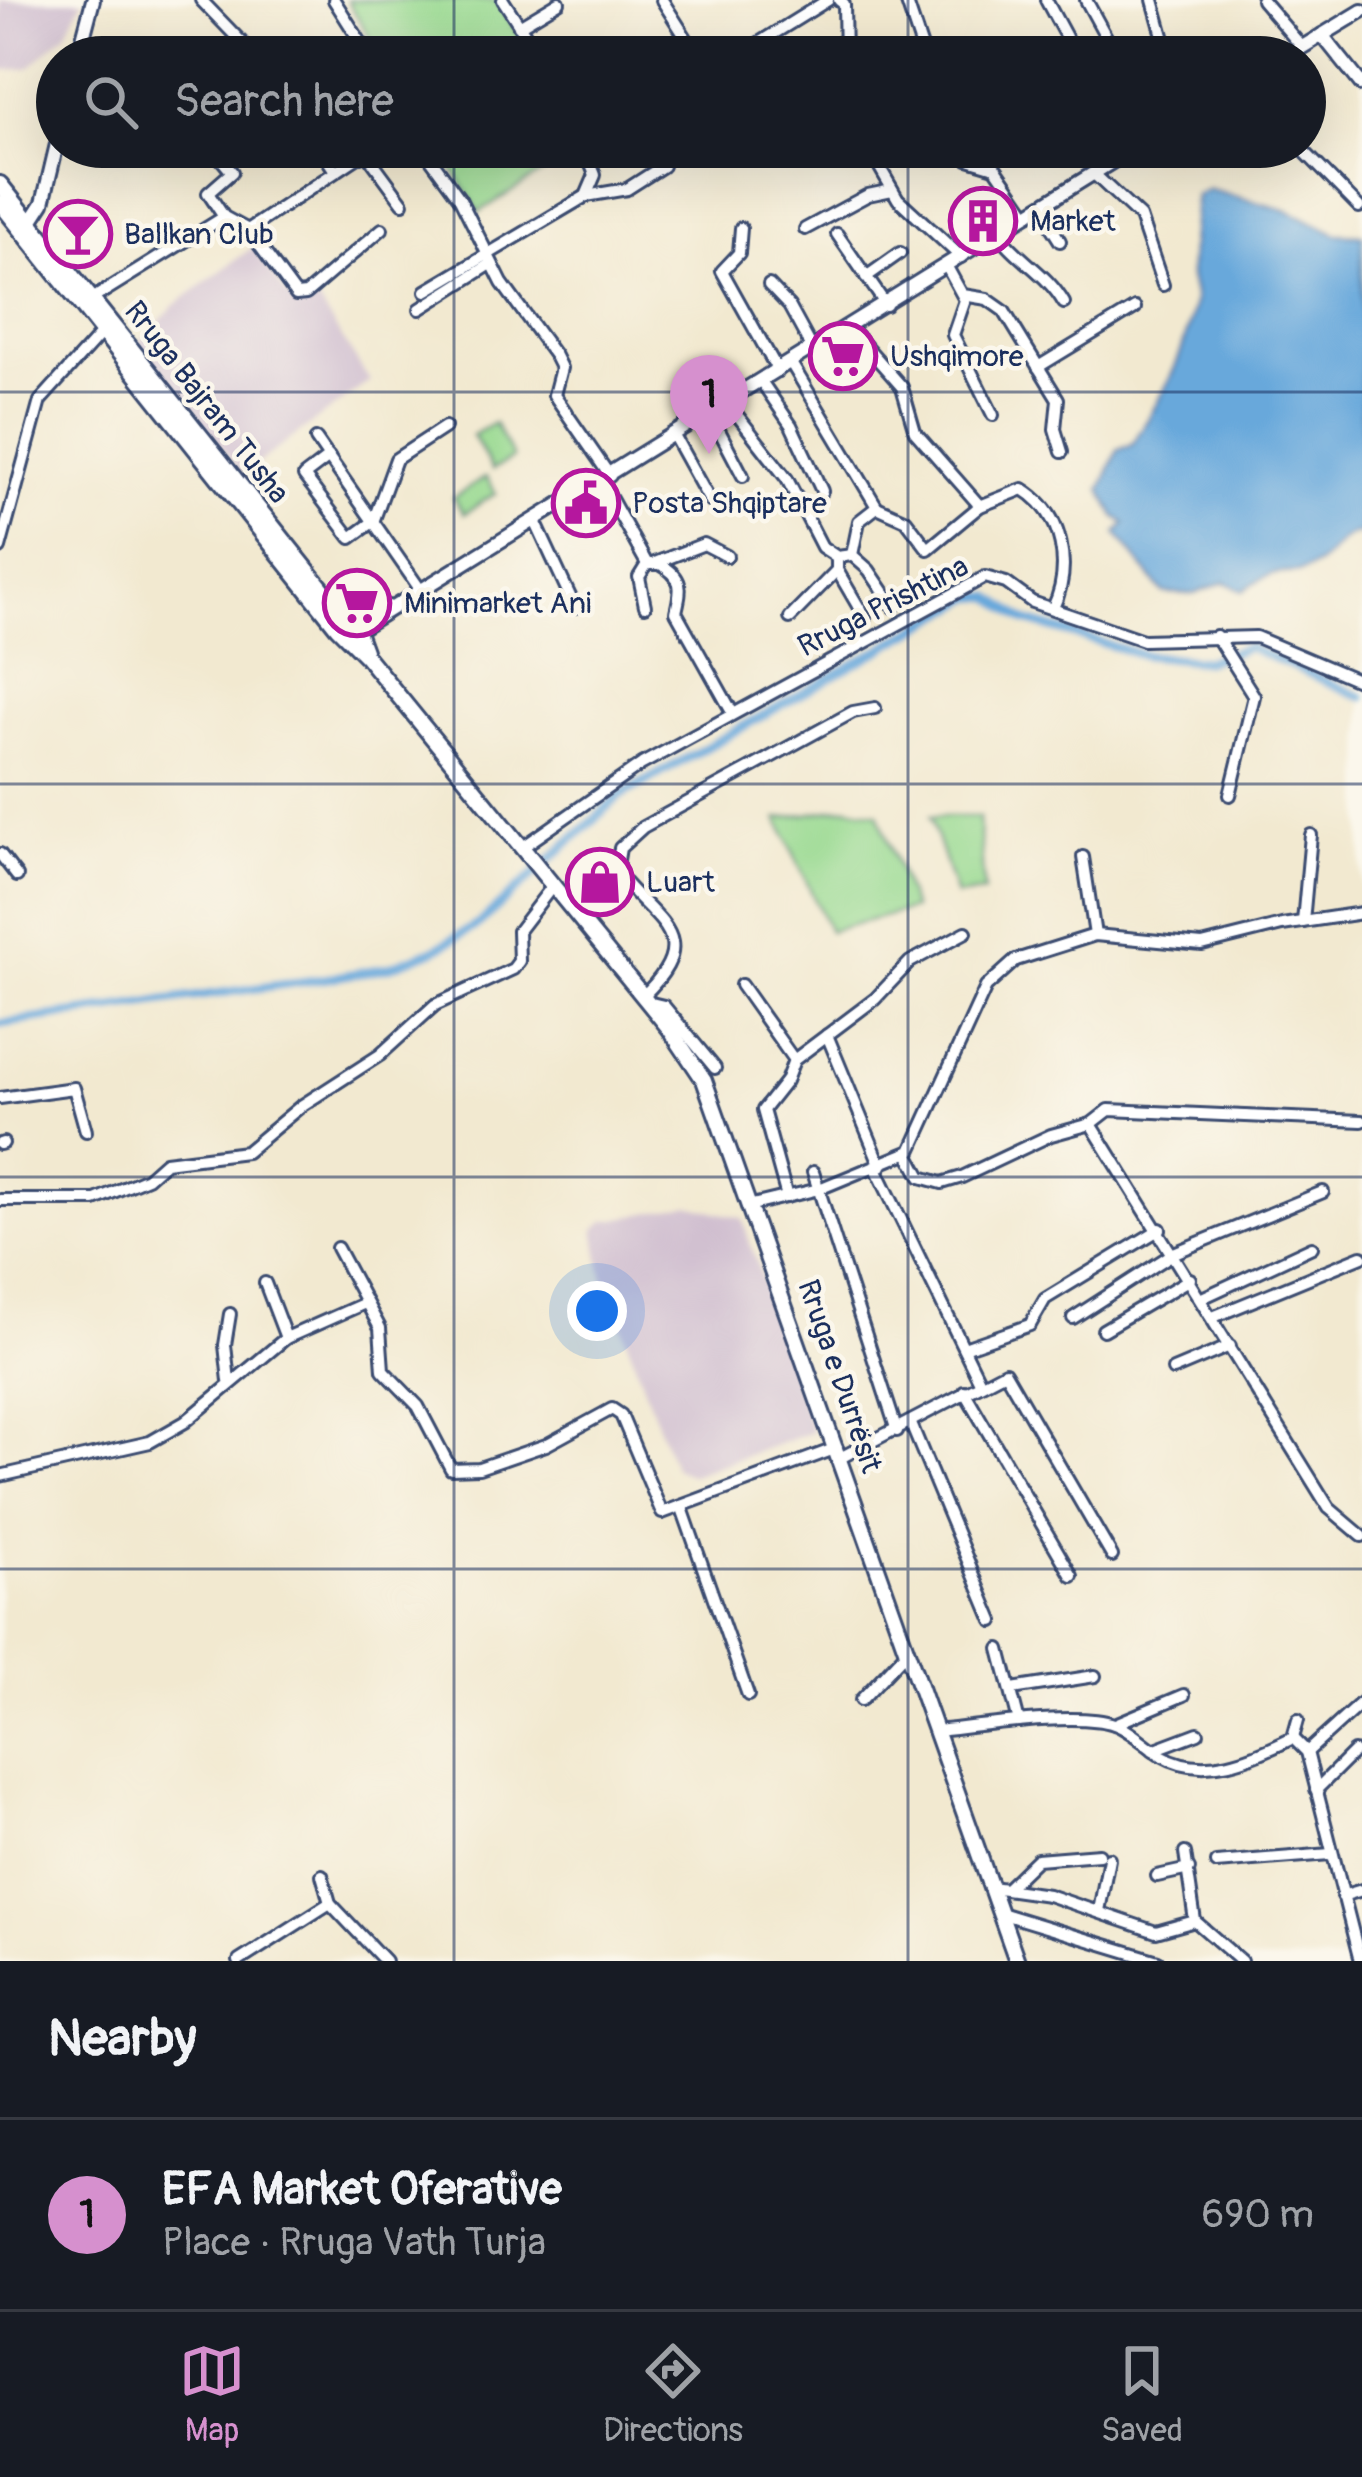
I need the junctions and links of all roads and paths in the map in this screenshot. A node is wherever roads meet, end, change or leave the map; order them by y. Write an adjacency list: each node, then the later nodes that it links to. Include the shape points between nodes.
1 (93, 0): 17 (street)
2 (201, 0): 18 (street)
3 (334, 0): 19 (street)
4 (503, 0): 15 (street)
5 (662, 0): 21 (street)
6 (828, 0): 22 (street)
7 (906, 0): 24 (street)
8 (1046, 0): 25 (street)
9 (1085, 0): 26 (street)
10 (1153, 0): 27 (street)
11 (1262, 0): 28 (street)
12 (845, 1): 23 (street)
13 (559, 2): 15 (street)
14 (1362, 11): 16 (street)
15 (519, 26): 20 (street)
16 (1322, 35)
17 (84, 36)
18 (236, 36)
19 (357, 36)
20 (526, 36)
21 (685, 36)
22 (770, 36)
23 (845, 36)
24 (919, 36)
25 (1065, 36)
26 (1105, 36)
27 (1162, 36)
28 (1293, 36)
29 (1326, 40): 30 (street)
30 (1362, 86)
31 (51, 168): 53 (street)
32 (229, 168): 52 (street, via 208,193)
33 (333, 168): 43 (street)
34 (339, 168): 43 (street)
35 (378, 168): 49 (street)
36 (437, 168): 63 (street)
37 (592, 168): 47 (street)
38 (660, 168): 47 (street, via 627,189)
39 (880, 168): 46 (street)
40 (996, 168): 51 (street)
41 (1103, 168): 44 (street)
42 (1321, 168): 50 (street)
43 (335, 171): 56 (street)
44 (1094, 174): 51 (street); 67 (street, via 1140,218)
45 (0, 184): 53 (main road, Rruga Bajram Tusha)
46 (892, 190): 55 (street); 62 (street)
47 (586, 196): 63 (street)
48 (0, 202): 76 (main road, Rruga Bajram Tusha)
49 (403, 202)
50 (1359, 207)
51 (1033, 212): 59 (street); 60 (street)
52 (224, 217): 56 (street); 70 (street)
53 (30, 223): 70 (main road, Rruga Bajram Tusha)
54 (740, 228): 80 (street, via 739,253 722,271)
55 (805, 229)
56 (248, 230): 57 (street, via 296,295)
57 (382, 230)
58 (837, 234): 65 (street)
59 (999, 234): 62 (street); 71 (street, via 1047,276)
60 (1060, 241)
61 (900, 253): 65 (street)
62 (962, 257): 64 (street)
63 (489, 261): 68 (street); 74 (street); 91 (street, via 555,356 554,395)
64 (946, 267): 69 (street); 72 (street)
65 (866, 277): 72 (street)
66 (769, 285): 77 (street)
67 (1163, 285)
68 (426, 291)
69 (963, 295): 79 (street, via 1001,308); 84 (street, via 953,335)
70 (92, 299): 76 (main road, Rruga Bajram Tusha)
71 (1064, 303)
72 (886, 305): 75 (street)
73 (1135, 308): 79 (street)
74 (420, 309)
75 (849, 327): 77 (street); 94 (street, via 902,387 914,432)
76 (106, 328): 98 (street, via 40,401); 110 (main road, Rruga Bajram Tusha)
77 (813, 350): 78 (street)
78 (791, 363): 80 (street); 95 (street)
79 (1038, 367): 88 (street, via 1058,399)
80 (778, 371): 81 (street)
81 (761, 381): 82 (street); 92 (street)
82 (727, 402): 83 (street); 102 (street, via 787,479)
83 (710, 413): 86 (street); 90 (street)
84 (993, 415)
85 (445, 427): 97 (street, via 396,459)
86 (674, 436): 91 (street); 93 (street)
87 (316, 439): 89 (street)
88 (1062, 452)
89 (329, 457): 97 (street); 97 (street, via 304,479 347,537)
90 (742, 476)
91 (605, 478): 96 (street); 101 (street)
92 (822, 491)
93 (710, 501)
94 (980, 506): 95 (street, via 928,549 906,520); 107 (street, via 1014,489 1041,503 1065,562)
95 (878, 508): 99 (street, via 859,521)
96 (535, 521): 103 (street); 105 (street)
97 (373, 522): 103 (street)
98 (0, 548)
99 (852, 555): 102 (street); 106 (street)
100 (727, 556): 101 (street, via 704,544)
101 (651, 564): 104 (street, via 637,584); 114 (street, via 680,582 676,612)
102 (837, 564): 108 (street); 109 (street)
103 (422, 592): 110 (street)
104 (645, 606)
105 (575, 608)
106 (894, 608)
107 (1053, 608): 111 (street, Rruga Prishtina, via 1158,643); 114 (street, Rruga Prishtina, via 995,578 976,579)
108 (790, 618)
109 (866, 618)
110 (346, 628): 117 (main road, Rruga Bajram Tusha)
111 (1216, 636): 112 (street, Rruga Prishtina, via 1272,640); 115 (street, via 1254,696)
112 (1362, 682)
113 (875, 708): 127 (street, via 853,712 643,827 620,848 616,872 669,928 674,944 665,975)
114 (732, 712): 117 (street, Rruga Prishtina, via 642,764)
115 (1230, 795)
116 (1311, 835): 123 (street)
117 (526, 851): 121 (main road, Rruga e Durrësit)
118 (0, 854): 120 (street)
119 (1083, 857): 125 (street)
120 (17, 876)
121 (552, 883): 127 (main road, Rruga e Durrësit); 141 (street, via 518,931 513,969 435,1005 246,1152 165,1162 95,1200)
122 (1362, 913): 123 (street)
123 (1303, 922): 125 (street, via 1202,945)
124 (966, 932): 128 (street, via 910,962)
125 (1095, 935): 135 (street, via 1041,949 993,976)
126 (741, 985): 129 (street)
127 (645, 999): 130 (street, via 664,1006); 142 (main road, Rruga e Durrësit, via 704,1080)
128 (827, 1035): 129 (street); 136 (street)
129 (794, 1060): 140 (street, via 763,1110)
130 (716, 1068)
131 (0, 1098): 134 (street, via 74,1088)
132 (1362, 1121): 133 (street, via 1120,1109 1102,1111)
133 (1091, 1124): 135 (street, via 942,1183 921,1177); 143 (street)
134 (86, 1131)
135 (908, 1153): 136 (street)
136 (878, 1167): 138 (street); 158 (street)
137 (813, 1172): 138 (street)
138 (819, 1190): 140 (street); 164 (street)
139 (1323, 1192): 146 (street)
140 (787, 1197): 142 (street)
141 (0, 1200)
142 (752, 1205): 165 (main road, Rruga e Durrësit)
143 (1160, 1229): 146 (street); 158 (street, via 1046,1299 1030,1325)
144 (1312, 1247): 150 (street)
145 (337, 1248): 151 (street)
146 (1174, 1253): 148 (street); 154 (street)
147 (1362, 1256): 153 (street)
148 (1190, 1279): 150 (street); 155 (street)
149 (265, 1283): 156 (street)
150 (1202, 1298): 153 (street)
151 (363, 1304): 156 (street); 167 (street, via 380,1328 382,1370 418,1406 451,1468 479,1468 547,1445 612,1409 621,1414 656,1509)
152 (230, 1314): 160 (street)
153 (1213, 1317): 157 (street)
154 (1073, 1318)
155 (1103, 1330)
156 (286, 1338): 160 (street)
157 (1230, 1346): 159 (street); 168 (street, via 1328,1508)
158 (964, 1348): 161 (street)
159 (1173, 1370)
160 (229, 1381): 166 (street, via 150,1442)
161 (980, 1382): 162 (street); 169 (street, via 1007,1375)
162 (964, 1391): 163 (street); 170 (street)
163 (911, 1424): 164 (street); 171 (street)
164 (898, 1430): 165 (street)
165 (838, 1453): 167 (street); 173 (main road, Rruga e Durrësit)
166 (0, 1476)
167 (682, 1508): 176 (street)
168 (1362, 1535)
169 (1112, 1556)
170 (1072, 1576)
171 (992, 1621)
172 (1000, 1649): 175 (street)
173 (908, 1650): 178 (street); 183 (main road, Rruga e Durrësit)
174 (1095, 1676): 175 (street)
175 (1012, 1690): 181 (street)
176 (748, 1695)
177 (1184, 1695): 182 (street)
178 (861, 1700)
179 (1362, 1702): 187 (street)
180 (1298, 1720): 185 (street)
181 (1019, 1722): 182 (street); 183 (street)
182 (1115, 1724): 186 (street)
183 (936, 1731): 196 (main road, Rruga e Durrësit)
184 (1198, 1733): 186 (street)
185 (1293, 1738): 186 (street, via 1206,1767); 187 (street)
186 (1153, 1750)
187 (1307, 1751): 189 (street)
188 (1354, 1752): 189 (street)
189 (1316, 1790): 191 (street)
190 (1185, 1853): 193 (street)
191 (1331, 1853): 192 (street); 198 (street)
192 (1216, 1863)
193 (1189, 1869): 195 (street); 202 (street)
194 (322, 1875): 199 (street)
195 (1157, 1876)
196 (999, 1887): 200 (street); 200 (street, via 1037,1859 1104,1856); 201 (main road, Rruga e Durrësit)
197 (1362, 1889): 198 (street)
198 (1342, 1896): 208 (street)
199 (329, 1903): 203 (street); 204 (street)
200 (1100, 1911): 202 (street, via 1156,1932)
201 (1000, 1913): 205 (main road, Rruga e Durrësit); 206 (street)
202 (1195, 1921): 207 (street)
203 (239, 1961)
204 (385, 1961)
205 (1018, 1961)
206 (1158, 1961)
207 (1241, 1961)
208 (1360, 1961)

